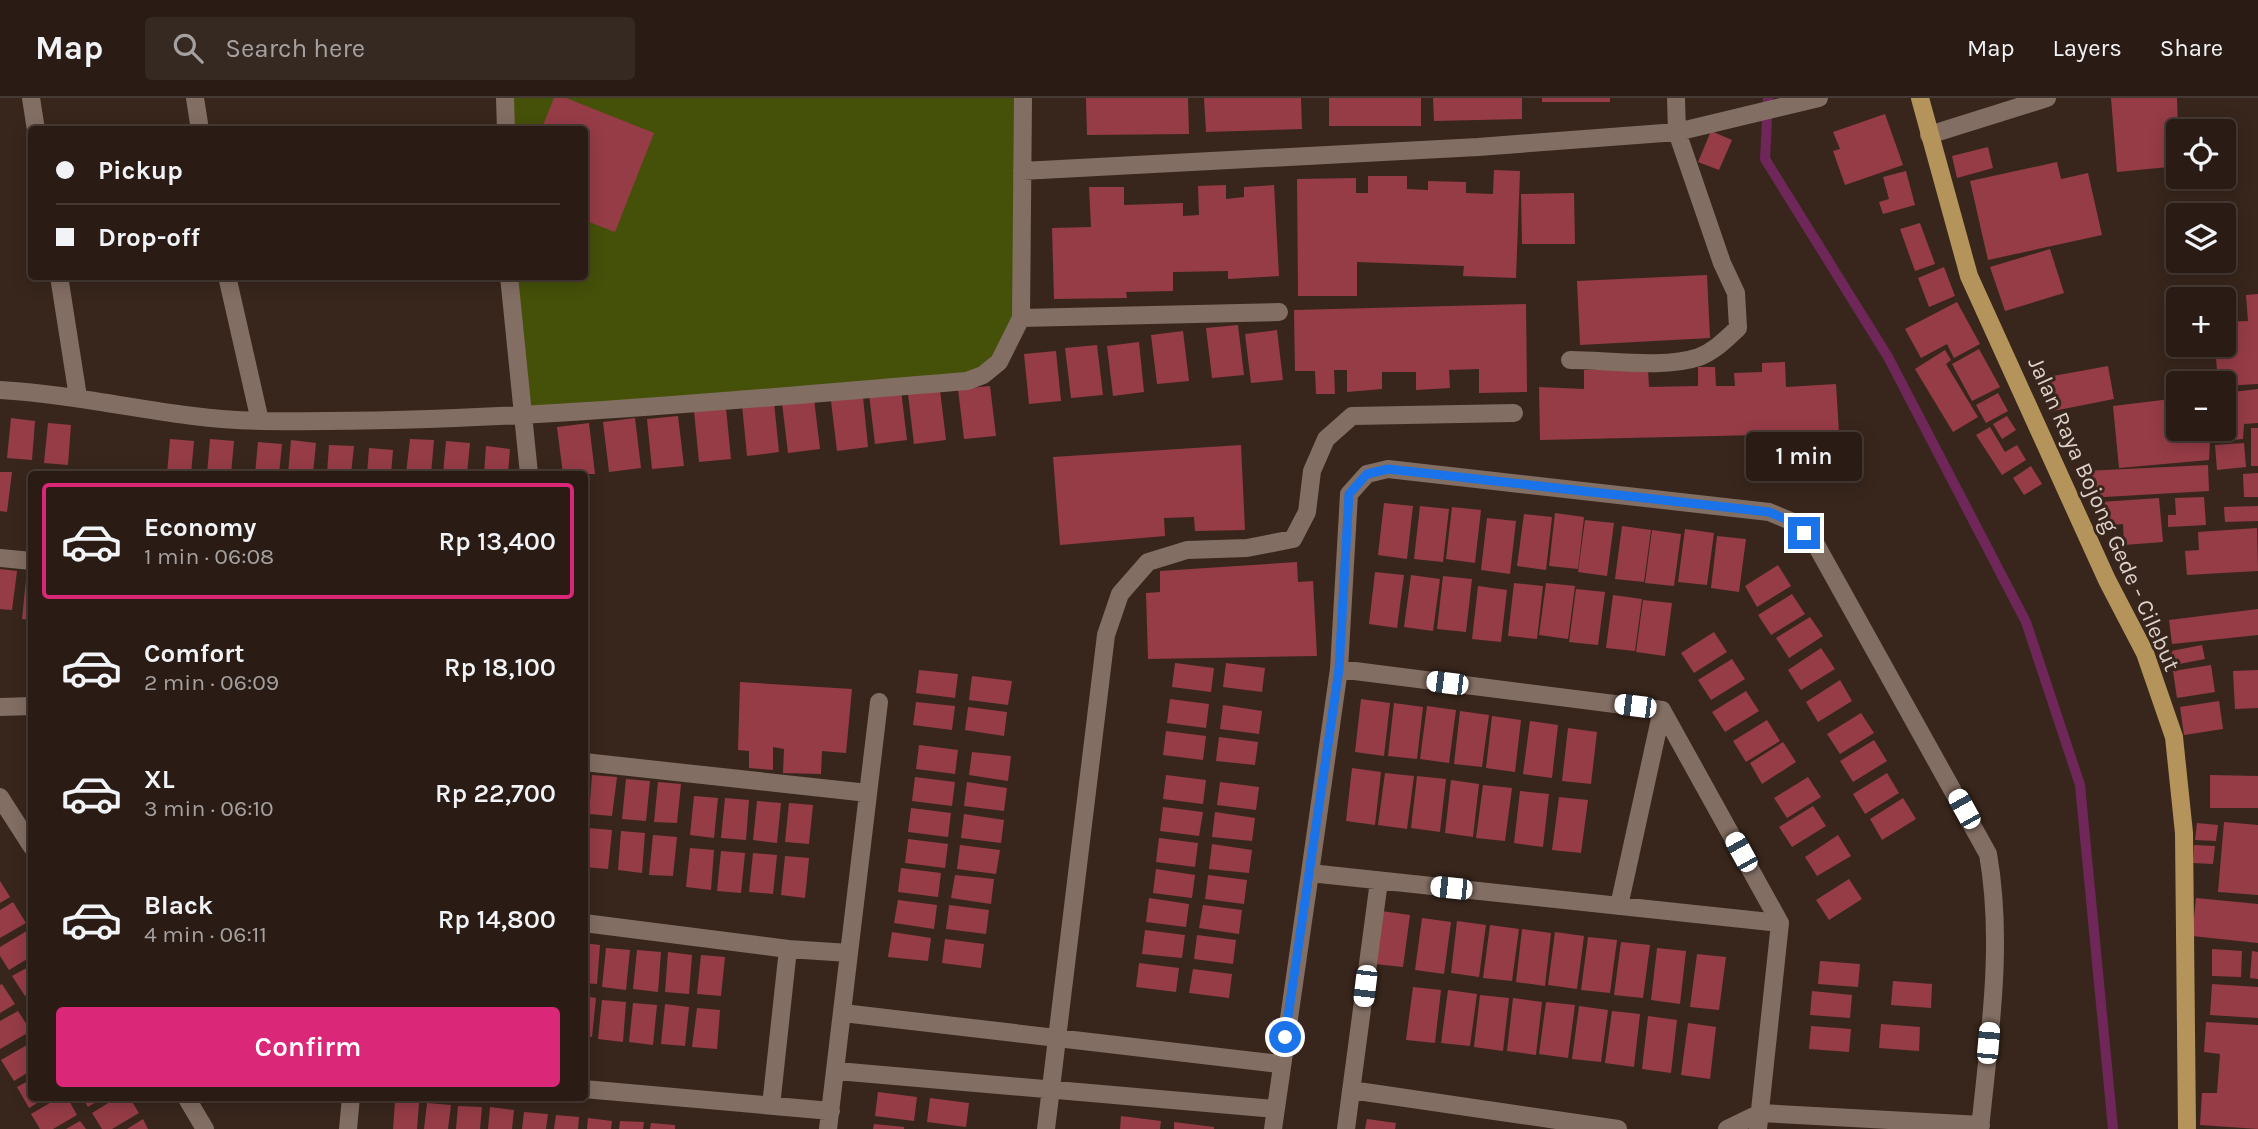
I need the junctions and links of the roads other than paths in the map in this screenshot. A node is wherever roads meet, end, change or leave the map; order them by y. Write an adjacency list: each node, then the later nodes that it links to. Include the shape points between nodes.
1 (31, 98): 9 (street)
2 (195, 98): 10 (street)
3 (505, 98): 11 (street)
4 (1023, 98): 14 (street)
5 (1676, 98): 12 (street)
6 (1819, 98): 12 (street)
7 (1920, 98): 13 (main road, Jalan Raya Bojong Gede - Cilebut)
8 (2047, 98): 13 (street)
9 (35, 126)
10 (199, 126)
11 (506, 126)
12 (1677, 132): 14 (street); 20 (street, via 1736,293 1738,328 1710,351 1679,362)
13 (1929, 135): 66 (main road, Jalan Raya Bojong Gede - Cilebut, via 1969,276 2107,580 2145,653 2174,737 2185,833)
14 (1022, 171): 19 (street)
15 (60, 280): 22 (street)
16 (228, 280): 25 (street)
17 (509, 280): 24 (street)
18 (1279, 312): 19 (street)
19 (1021, 318): 24 (street, via 999,362 967,381)
20 (1570, 360)
21 (0, 390): 22 (street)
22 (78, 397): 25 (street, via 173,415)
23 (1514, 413): 46 (street, via 1352,416 1326,439 1312,471 1307,512 1293,539 1247,548 1187,550 1148,562 1120,594 1106,635)
24 (523, 417): 25 (street); 26 (street)
25 (260, 421)
26 (529, 471)
27 (0, 558): 28 (street)
28 (28, 561)
29 (1339, 669): 33 (street); 38 (street); 58 (street, via 1349,494 1367,474 1388,469 1769,512 1793,522 1815,543 1988,854 1995,943)
30 (879, 702): 35 (street)
31 (28, 706): 32 (street)
32 (0, 707)
33 (1662, 710): 40 (street); 41 (street)
34 (588, 762): 35 (street)
35 (868, 793): 44 (street)
36 (0, 797): 37 (street)
37 (28, 841)
38 (1310, 873): 39 (street); 47 (street)
39 (1379, 881): 40 (street); 51 (street)
40 (1619, 906): 41 (street)
41 (1780, 923): 57 (street)
42 (588, 924): 43 (street)
43 (788, 949): 44 (street); 54 (street)
44 (849, 953): 45 (street)
45 (843, 1013): 46 (street); 48 (street)
46 (1059, 1036): 47 (street); 49 (street)
47 (1280, 1064): 55 (street)
48 (837, 1071): 49 (street); 56 (street)
49 (1050, 1088): 55 (street); 61 (street)
50 (588, 1089): 54 (street)
51 (1351, 1090): 63 (street); 64 (street)
52 (188, 1101): 59 (street)
53 (351, 1101): 60 (street)
54 (772, 1105): 56 (street)
55 (1275, 1109): 62 (street)
56 (830, 1120)
57 (1759, 1121): 58 (street); 65 (street)
58 (1980, 1127)
59 (205, 1129)
60 (348, 1129)
61 (1046, 1129)
62 (1273, 1129)
63 (1346, 1129)
64 (1618, 1129)
65 (1727, 1129)
66 (2187, 1129)

